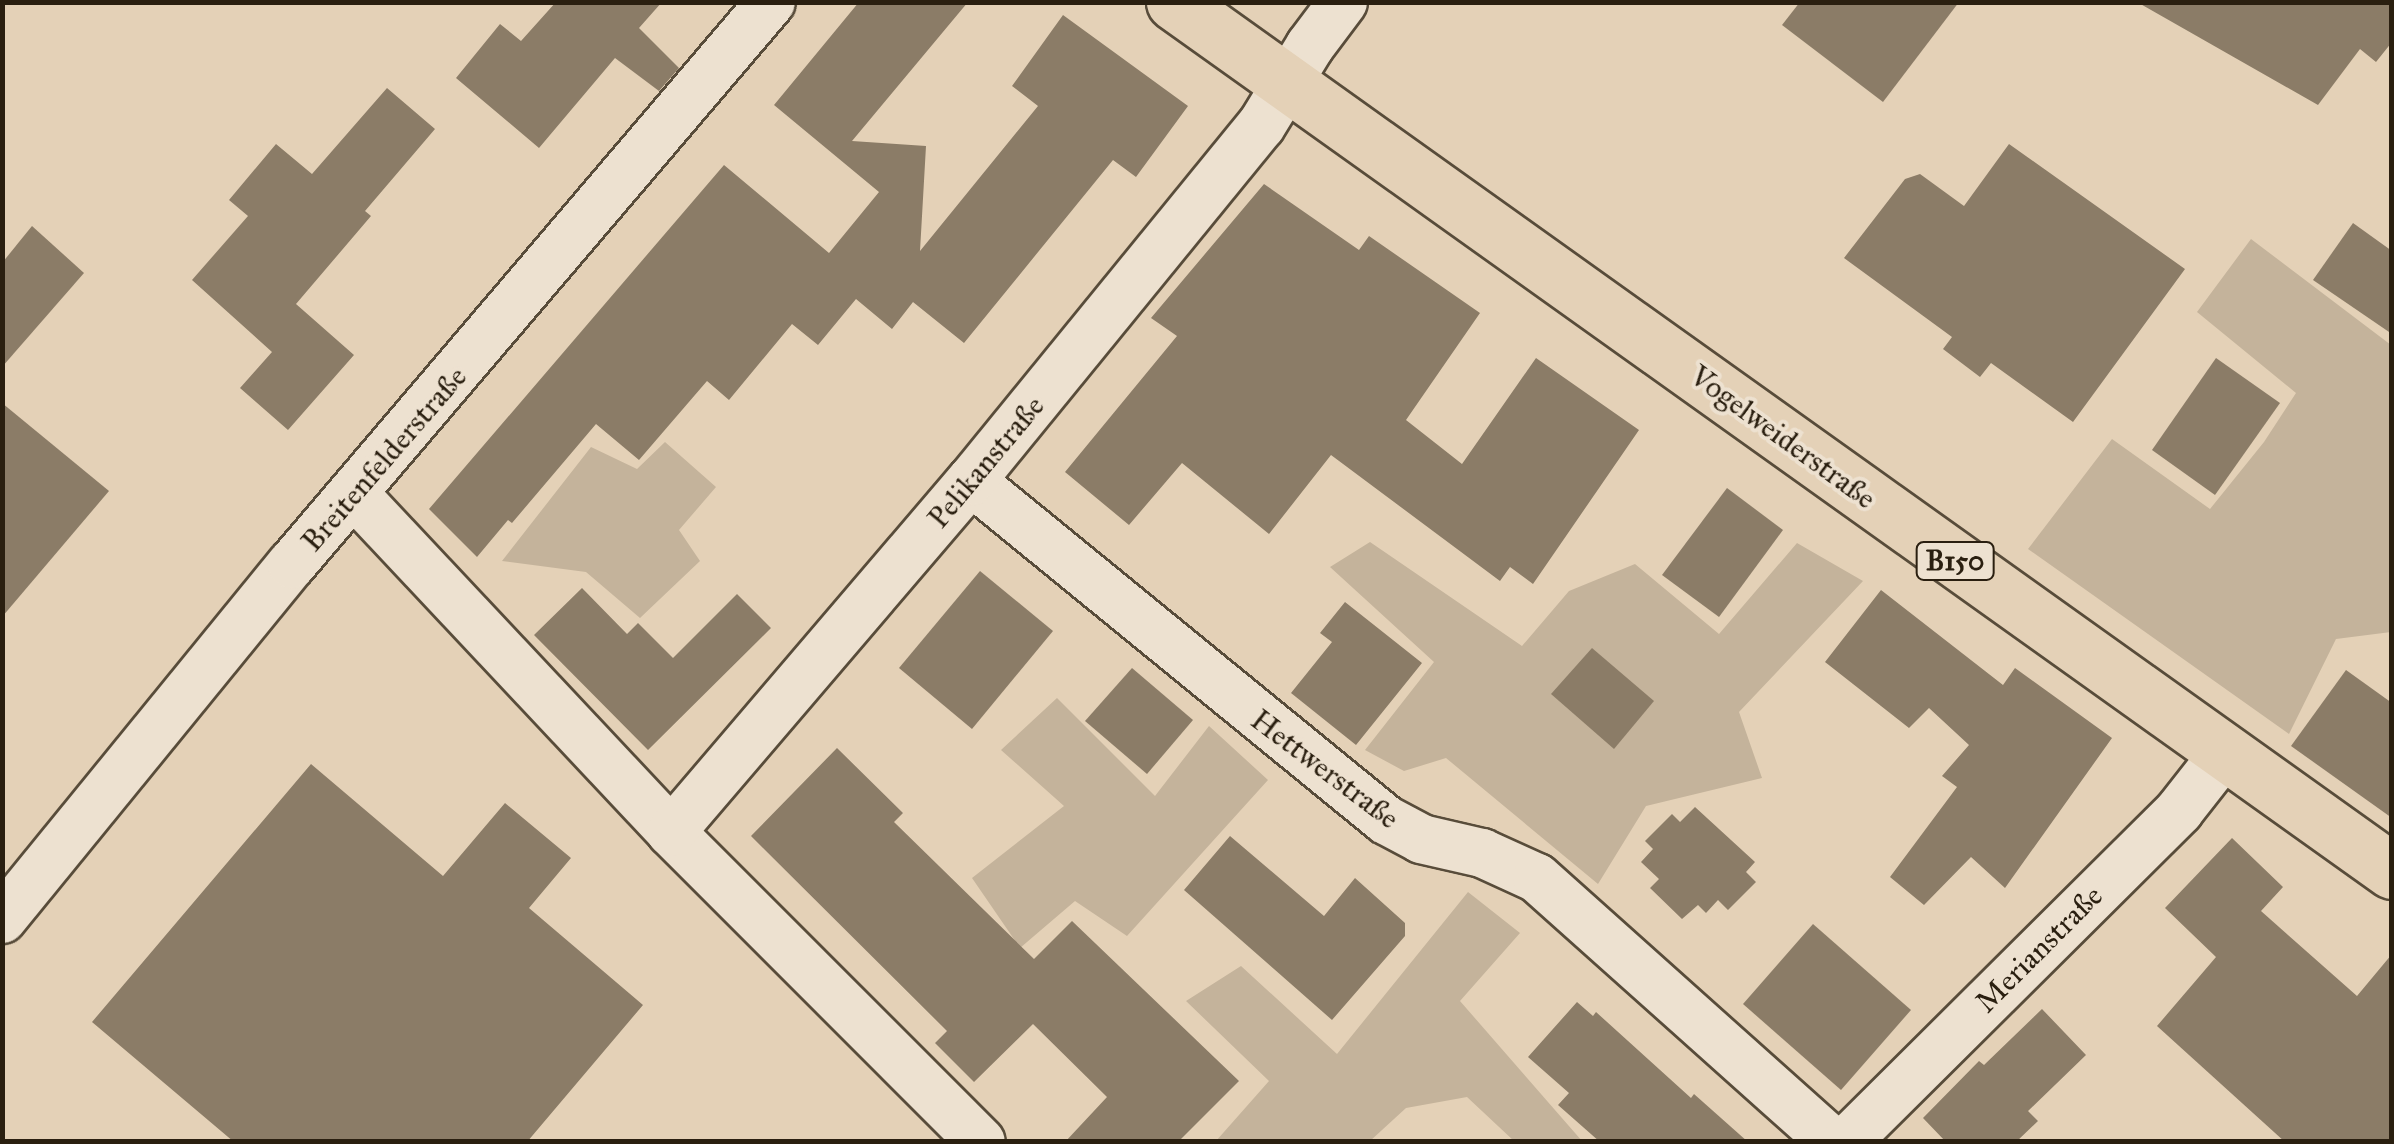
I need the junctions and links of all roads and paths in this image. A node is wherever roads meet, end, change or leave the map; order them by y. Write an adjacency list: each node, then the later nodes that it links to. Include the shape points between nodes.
1 (772, 2): 6 (street, Breitenfelderstraße)
2 (1174, 2): 4 (main road, Vogelweiderstraße / B150)
3 (1343, 2): 4 (street, Pelikanstraße)
4 (1287, 81): 5 (street, Pelikanstraße, via 1249,141); 7 (main road, Vogelweiderstraße / B150)
5 (971, 481): 8 (street, Pelikanstraße); 12 (street, Hettwerstraße, via 1386,820 1421,839 1482,853 1538,878)
6 (355, 495): 8 (street); 10 (street, Breitenfelderstraße)
7 (2226, 752): 9 (main road, Vogelweiderstraße / B150); 13 (street, Merianstraße, via 2179,811)
8 (671, 832): 11 (street)
9 (2392, 871)
10 (2, 919)
11 (981, 1142)
12 (1832, 1142)
13 (1846, 1142)

